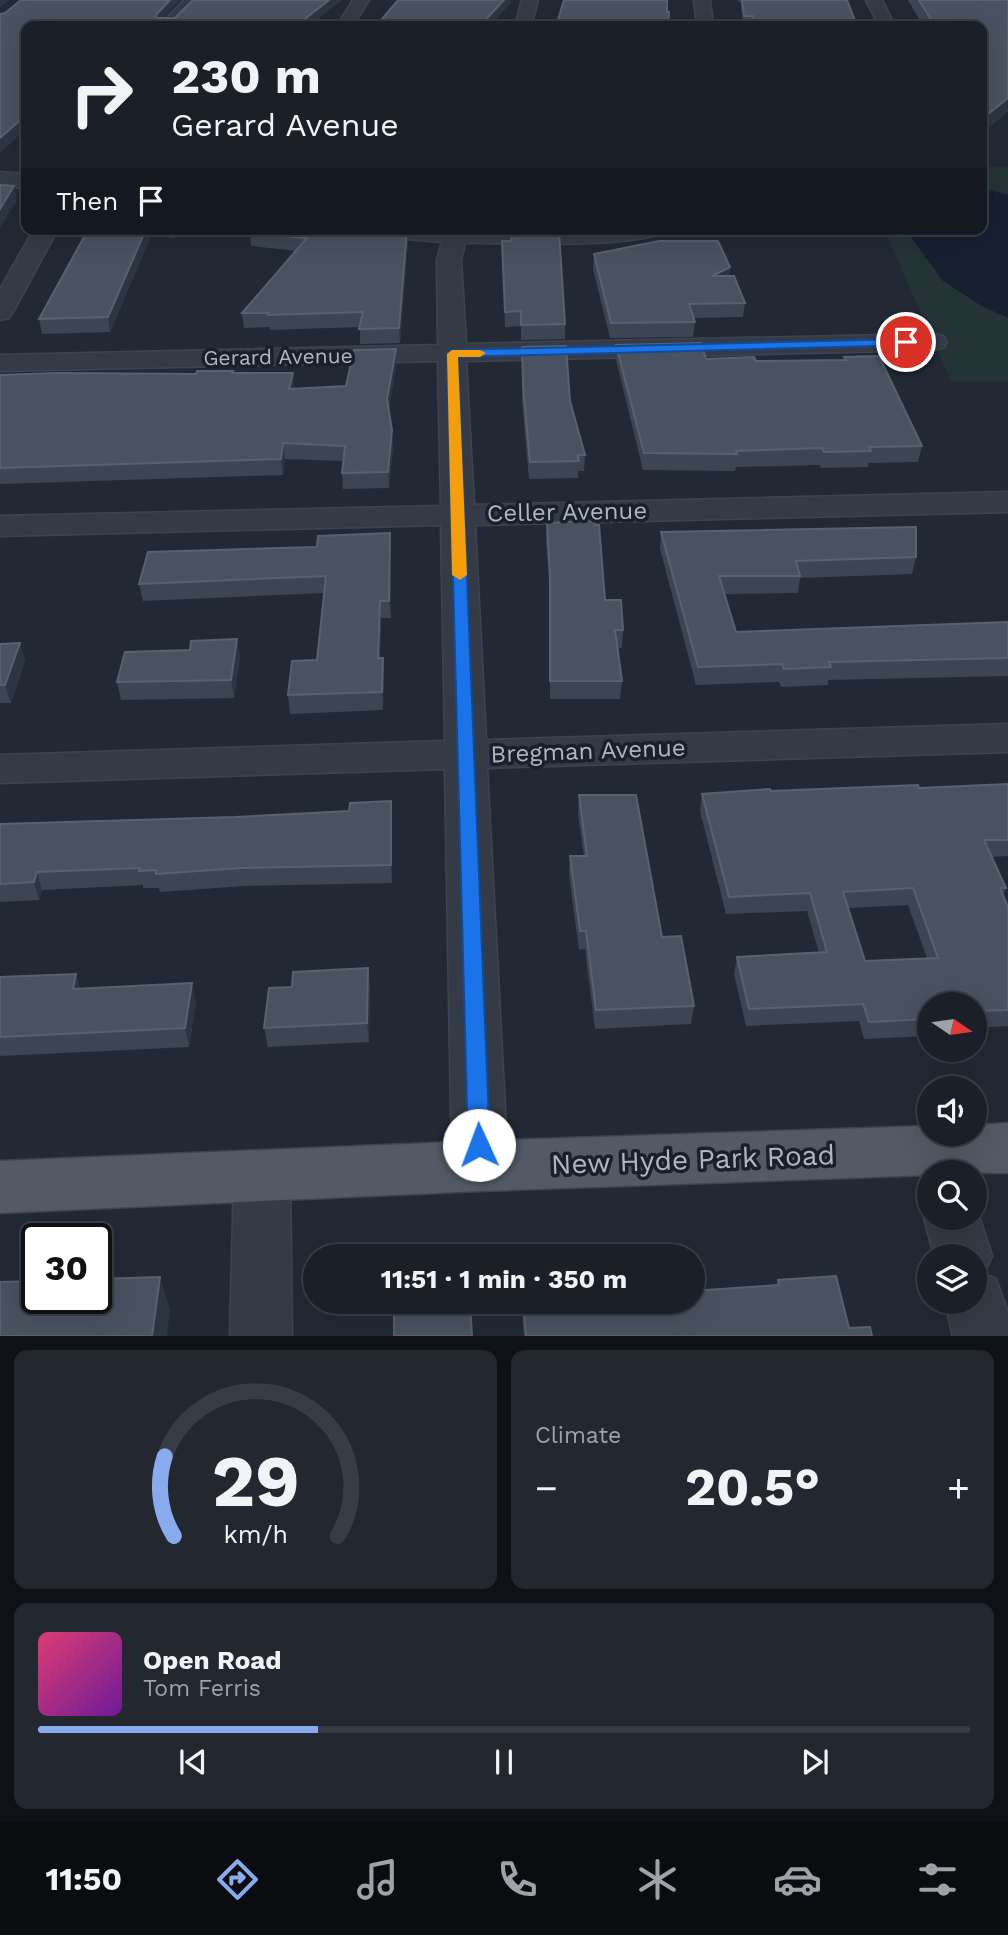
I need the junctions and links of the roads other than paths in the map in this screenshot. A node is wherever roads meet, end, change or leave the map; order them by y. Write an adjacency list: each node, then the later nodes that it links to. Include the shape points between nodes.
1 (193, 0): 6 (street)
2 (361, 0): 7 (street)
3 (530, 0): 8 (street)
4 (702, 0): 9 (street)
5 (874, 0): 10 (street)
6 (172, 21)
7 (348, 21)
8 (524, 21)
9 (704, 21)
10 (884, 21)
11 (43, 235): 13 (street)
12 (455, 235): 15 (street, via 449,260)
13 (0, 312)
14 (933, 341): 15 (street, Gerard Avenue)
15 (452, 354): 16 (street, Gerard Avenue); 18 (street)
16 (0, 363)
17 (1008, 502): 18 (street, Celler Avenue)
18 (458, 514): 19 (street, Celler Avenue); 21 (street)
19 (0, 526)
20 (1008, 738): 21 (street, Bregman Avenue)
21 (466, 755): 22 (street, Bregman Avenue); 26 (street)
22 (0, 769)
23 (1008, 1148): 24 (main road, New Hyde Park Road)
24 (948, 1160)
25 (917, 1162): 26 (main road, New Hyde Park Road)
26 (480, 1166): 27 (main road, New Hyde Park Road)
27 (261, 1177): 28 (main road, New Hyde Park Road); 30 (street)
28 (0, 1187)
29 (979, 1314): 31 (street)
30 (261, 1336)
31 (985, 1336)

